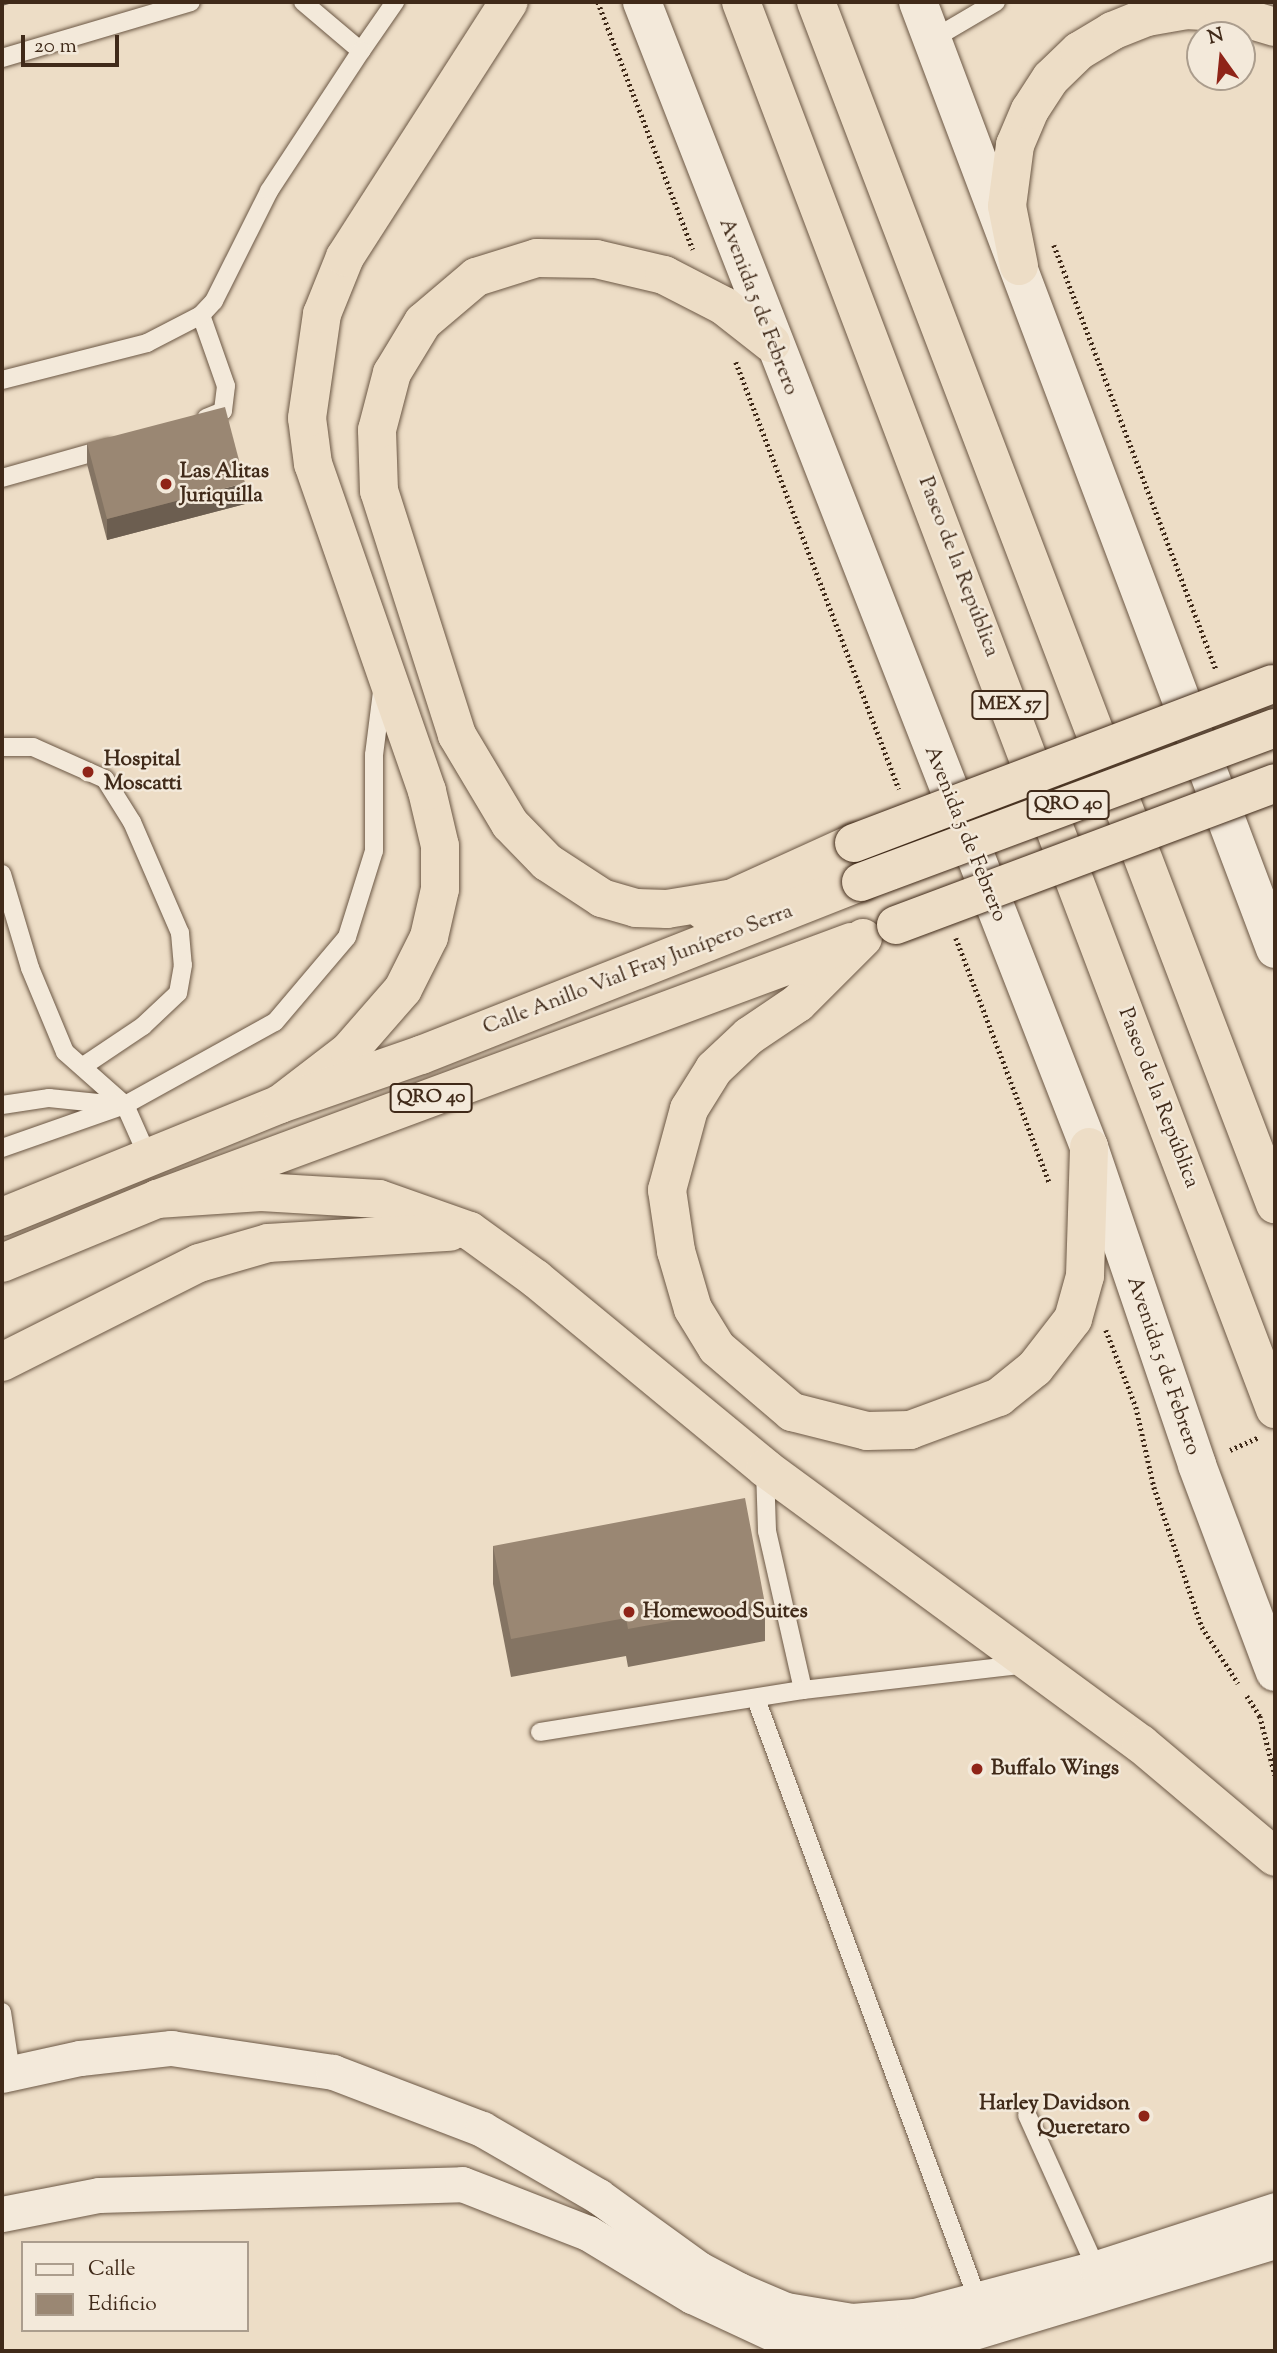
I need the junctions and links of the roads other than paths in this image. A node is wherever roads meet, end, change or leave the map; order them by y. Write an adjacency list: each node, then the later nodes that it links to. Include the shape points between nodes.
1 (191, 2): 13 (lane)
2 (303, 2): 12 (lane)
3 (395, 2): 12 (lane)
4 (509, 2): 21 (highway, via 345,257 322,314 307,418 313,464)
5 (642, 2): 16 (main road, Avenida 5 de Febrero)
6 (741, 2): 46 (highway, Paseo de la República / MEX 57)
7 (816, 2): 41 (highway, MEX 57)
8 (918, 2): 11 (main road)
9 (996, 2): 11 (lane)
10 (1275, 27): 14 (highway, via 1224,12 1185,10 1147,17 1079,51 1051,78 1015,145 1007,206)
11 (933, 39): 14 (main road)
12 (360, 51): 15 (lane, via 269,191 214,301)
13 (2, 58)
14 (1019, 266): 29 (main road)
15 (201, 315): 17 (lane, via 147,343); 18 (lane, via 227,401 223,411)
16 (772, 344): 27 (highway, via 724,306 664,275 596,259 537,258 477,277 423,322 392,373 377,430 379,491 457,735 510,824 547,862 602,898 636,908 667,909); 35 (main road, Avenida 5 de Febrero)
17 (2, 380)
18 (187, 424)
19 (123, 443): 20 (lane)
20 (2, 478)
21 (385, 671): 32 (highway, via 440,846 435,913 429,937 404,989 349,1051); 34 (lane, via 374,755 374,851 347,937 275,1022)
22 (1274, 684): 27 (highway, bridge, via 854,843)
23 (1275, 727): 30 (highway, Calle Anillo Vial Fray Junípero Serra / QRO 40, bridge, via 861,882)
24 (2, 747): 31 (lane, via 33,747 106,779 132,822 180,933 183,965 178,993 143,1026)
25 (1275, 783): 28 (highway, QRO 40, bridge)
26 (2, 874): 31 (lane, via 30,968 65,1052)
27 (727, 899): 30 (highway)
28 (879, 931): 35 (highway, via 714,1069 690,1110 667,1190 676,1251 693,1309 717,1348 792,1412 867,1431 910,1430 999,1397 1035,1368 1073,1319 1085,1276); 39 (highway, QRO 40)
29 (1275, 949)
30 (421, 1055): 32 (highway, Calle Anillo Vial Fray Junípero Serra / QRO 40)
31 (85, 1065): 34 (lane)
32 (280, 1104): 37 (highway, Calle Anillo Vial Fray Junípero Serra / QRO 40)
33 (2, 1105): 34 (lane, via 49,1098)
34 (125, 1105): 36 (lane); 37 (lane)
35 (1088, 1147): 49 (main road, Avenida 5 de Febrero, via 1197,1465)
36 (2, 1148)
37 (149, 1157): 38 (highway, Calle Anillo Vial Fray Junípero Serra / QRO 40)
38 (75, 1186): 40 (main road); 42 (highway, Calle Anillo Vial Fray Junípero Serra / QRO 40)
39 (157, 1199): 43 (highway, via 261,1192 379,1199); 44 (highway, QRO 40)
40 (2, 1202)
41 (1275, 1204)
42 (2, 1217)
43 (470, 1231): 45 (highway, via 256,1246 187,1268); 47 (highway, via 536,1279)
44 (2, 1263)
45 (2, 1362)
46 (1270, 1422)
47 (765, 1468): 48 (highway); 50 (lane, via 767,1531)
48 (1030, 1663): 50 (lane); 53 (highway, via 1141,1744)
49 (1275, 1672)
50 (803, 1690): 51 (lane)
51 (757, 1699): 52 (lane); 63 (lane)
52 (540, 1732)
53 (1275, 1857)
54 (2, 2012): 55 (lane)
55 (6, 2074): 57 (street, via 171,2048 333,2072)
56 (1027, 2115): 62 (lane)
57 (482, 2129): 58 (street); 63 (street, via 598,2196 699,2269 786,2310 852,2321)
58 (462, 2184): 60 (street, via 99,2195); 63 (street, via 588,2233 692,2296 776,2335 859,2347 934,2344)
59 (1275, 2210): 62 (street)
60 (2, 2214)
61 (1275, 2241): 62 (street)
62 (1101, 2279): 63 (street)
63 (983, 2312)

